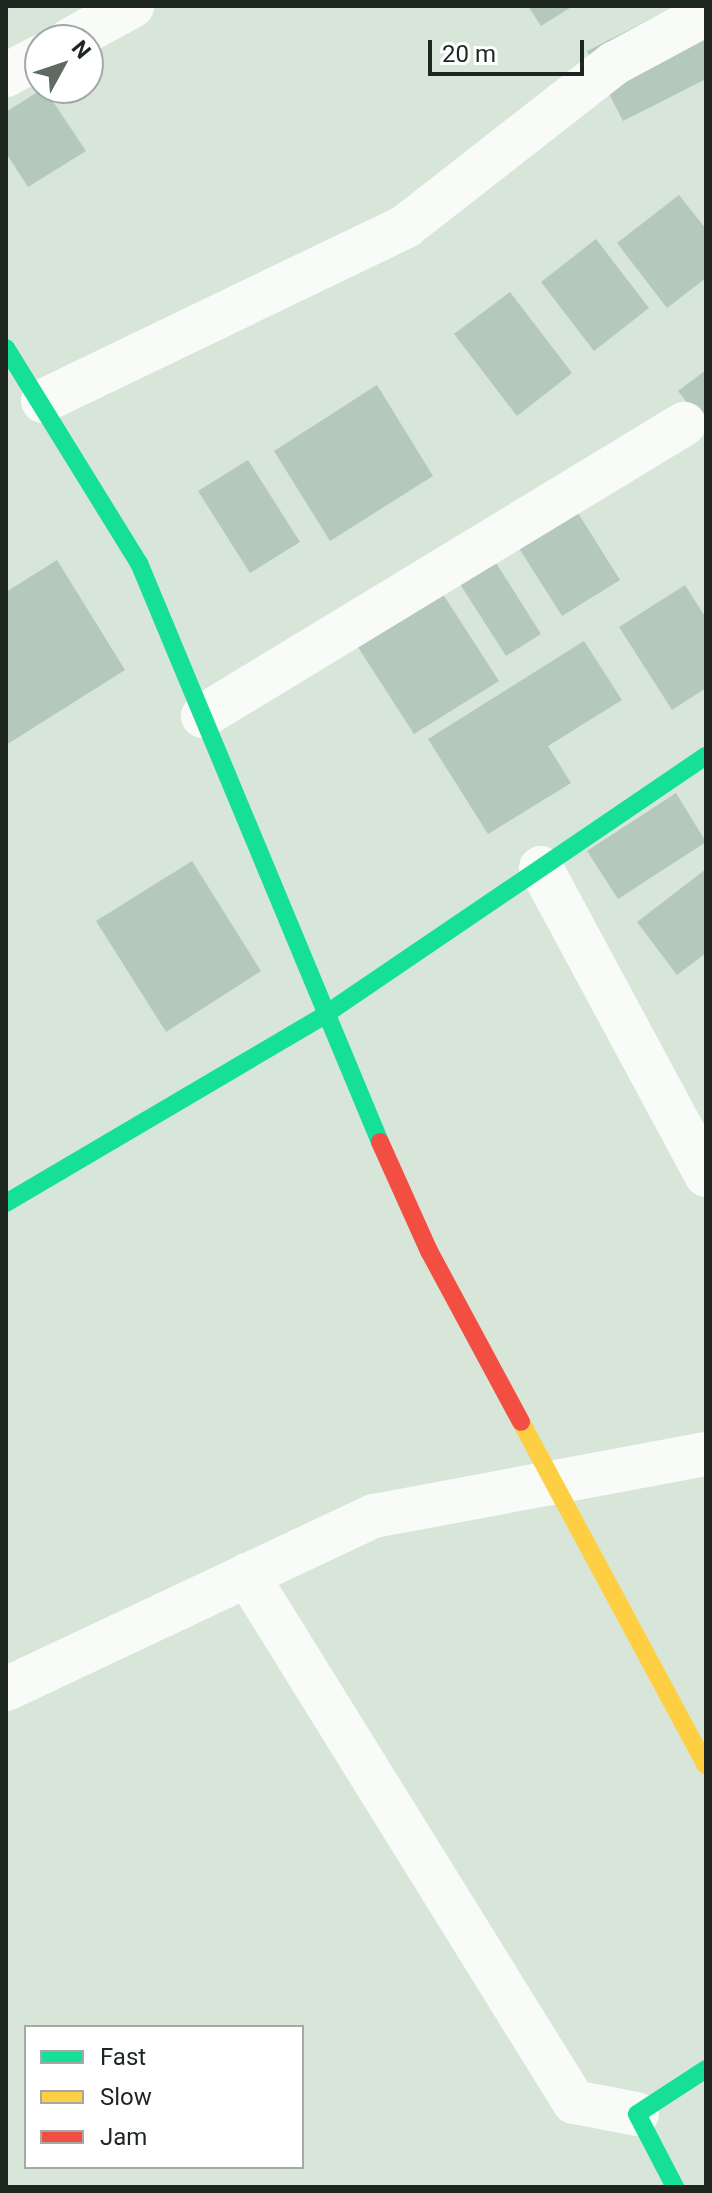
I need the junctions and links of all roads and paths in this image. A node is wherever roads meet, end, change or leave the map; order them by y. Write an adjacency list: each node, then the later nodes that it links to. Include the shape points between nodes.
1 (132, 6): 3 (street)
2 (706, 14): 7 (street, via 615,63 406,226)
3 (99, 24)
4 (24, 65): 5 (street)
5 (6, 75)
6 (6, 348): 7 (street)
7 (43, 401): 9 (street, via 139,563)
8 (684, 424): 9 (street)
9 (203, 716): 12 (street)
10 (706, 756): 11 (street)
11 (541, 868): 12 (street); 13 (street)
12 (323, 1016): 14 (street); 16 (street, via 429,1251)
13 (706, 1175)
14 (6, 1203)
15 (706, 1454): 16 (street)
16 (550, 1485): 17 (street, via 374,1516); 19 (street)
17 (247, 1575): 18 (street); 21 (street, via 574,2102)
18 (6, 1689)
19 (705, 1761)
20 (706, 2069): 21 (street)
21 (637, 2114): 22 (street)
22 (675, 2187)

